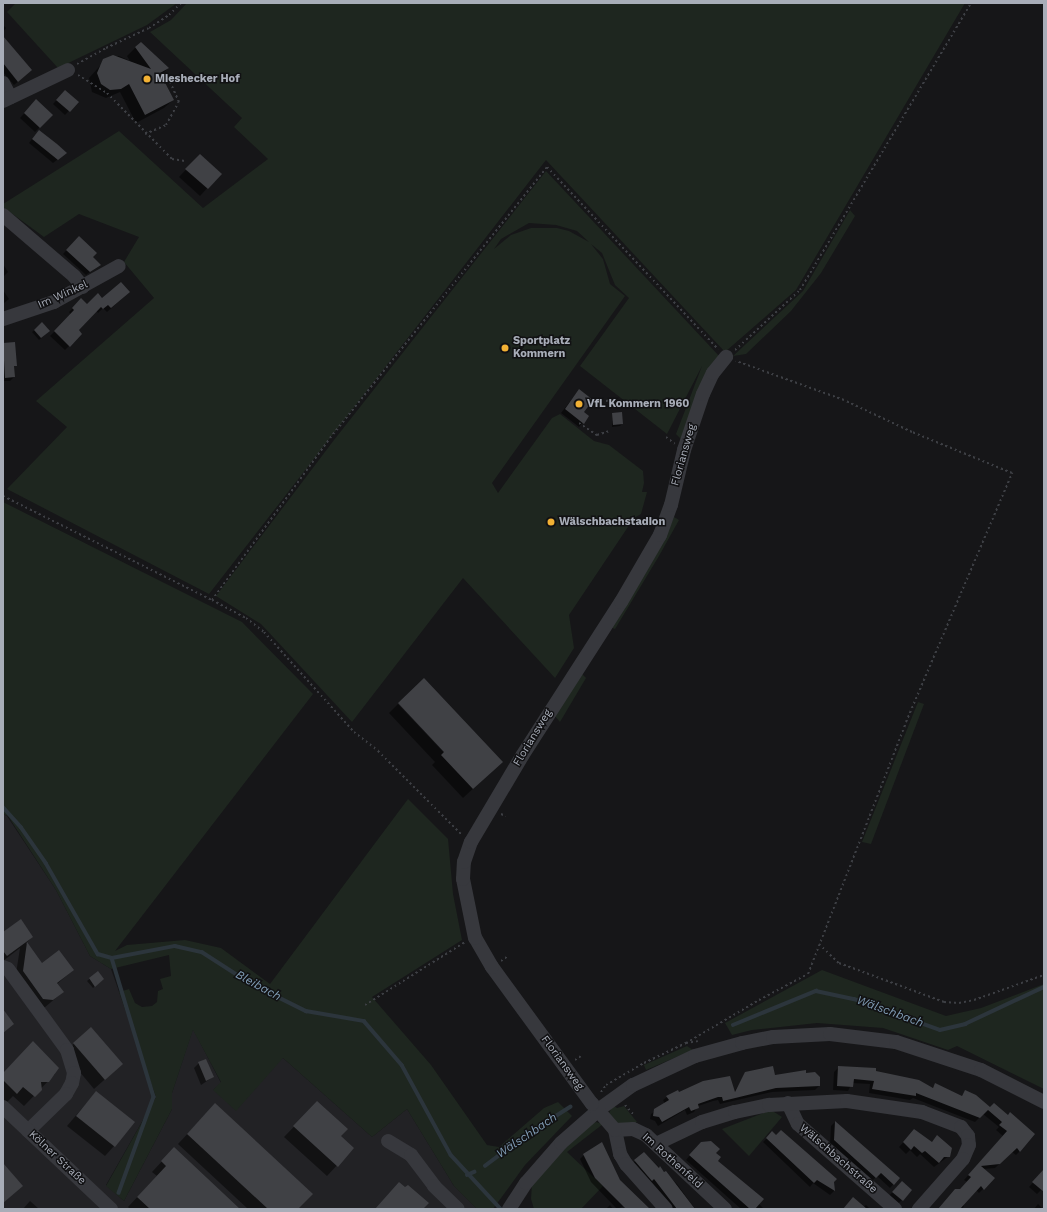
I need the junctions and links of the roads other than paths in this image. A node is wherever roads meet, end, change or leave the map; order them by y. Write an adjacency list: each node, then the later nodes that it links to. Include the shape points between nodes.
1 (68, 70): 3 (street)
2 (3, 83): 3 (street)
3 (7, 99)
4 (3, 215): 6 (street, via 74,276)
5 (119, 266): 6 (street, Im Winkel)
6 (83, 288): 7 (street, Im Winkel, via 54,302)
7 (3, 319)
8 (726, 357): 13 (street, Floriansweg, via 713,373 703,394 660,535 621,602 522,756 471,842 464,862 463,879 475,938 492,967)
9 (3, 967): 15 (street, via 8,969 67,1050 74,1073 72,1084 66,1094)
10 (1044, 1102): 13 (street, via 981,1070 924,1050 896,1042 830,1034 773,1037 717,1049 668,1067 633,1085 608,1094)
11 (788, 1104): 17 (street, via 734,1112 682,1130); 23 (street, Wälschbachstraße, via 798,1124); 24 (street, via 847,1101 922,1112 961,1127 968,1136 967,1153)
12 (3, 1107): 15 (street, Kölner Straße)
13 (597, 1111): 14 (street); 18 (street, via 561,1143)
14 (615, 1130): 17 (street, Im Rothenfeld, via 633,1129); 21 (street, via 620,1154 626,1164)
15 (28, 1131): 19 (street, Kölner Straße)
16 (388, 1141): 20 (street, via 411,1155 434,1186)
17 (656, 1144): 22 (street, Im Rothenfeld)
18 (510, 1207)
19 (112, 1209)
20 (458, 1209)
21 (666, 1209)
22 (725, 1209)
23 (895, 1209)
24 (919, 1209)

